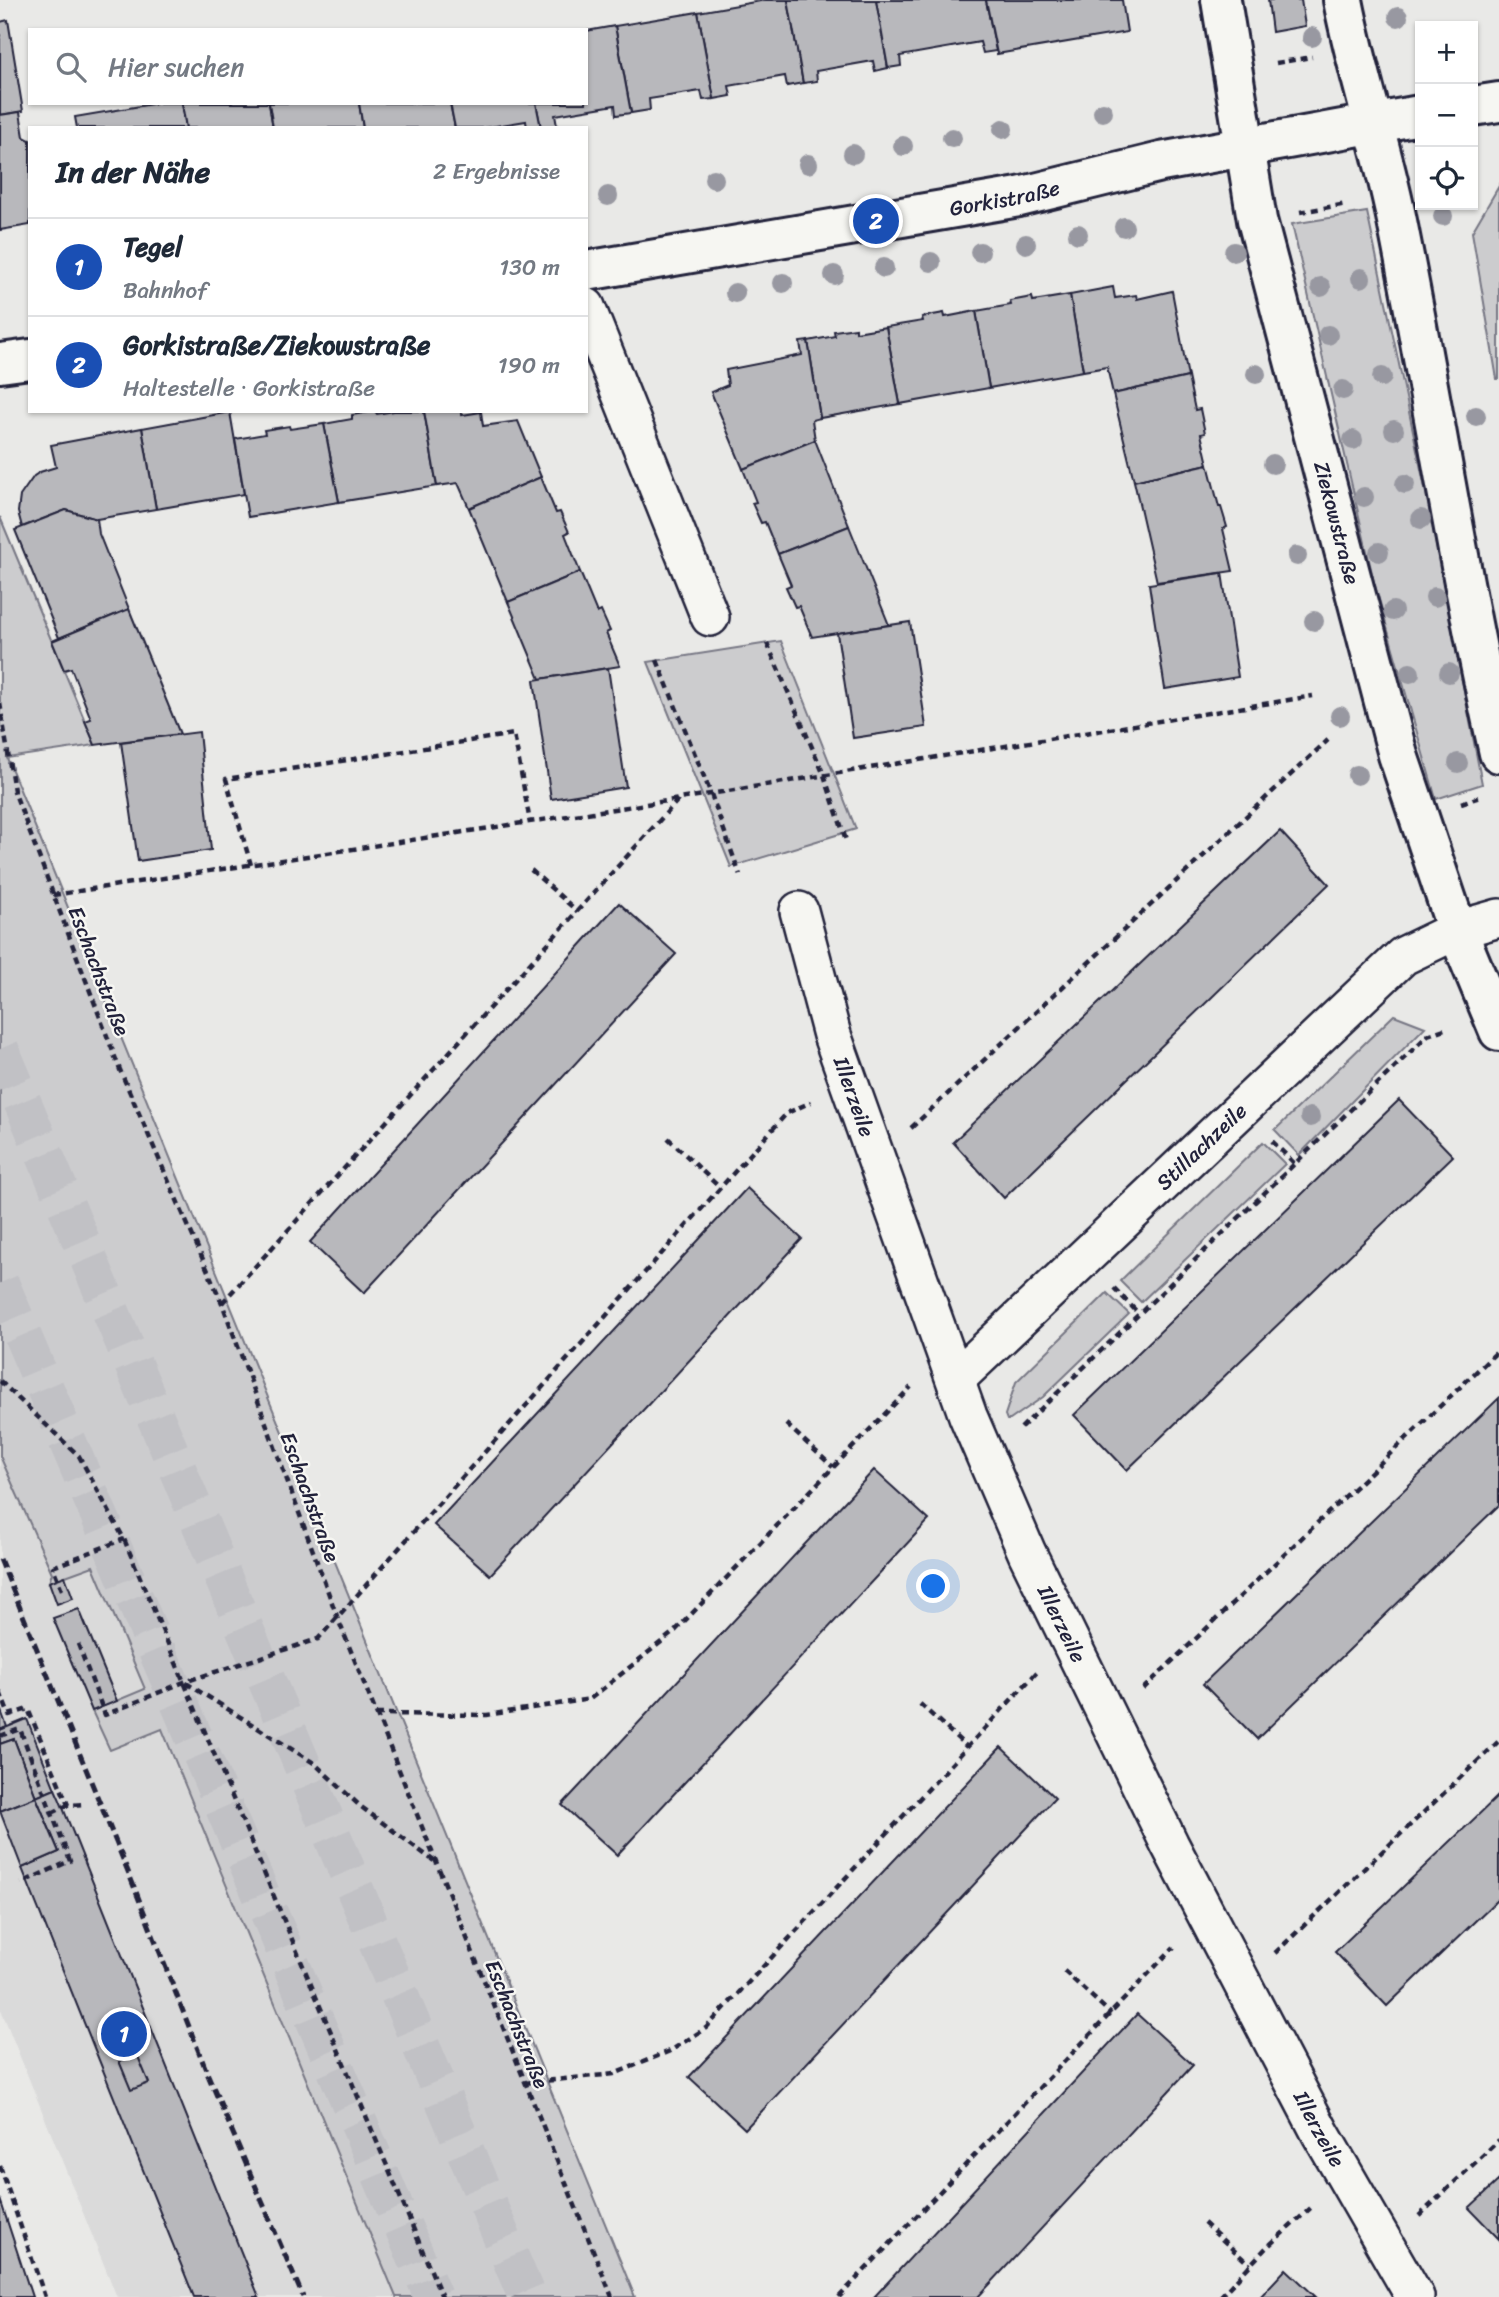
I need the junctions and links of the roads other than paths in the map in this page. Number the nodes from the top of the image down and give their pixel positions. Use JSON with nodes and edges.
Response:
{"nodes":[{"id":1,"x":1221,"y":0,"type":"edge"},
{"id":2,"x":1343,"y":0,"type":"edge"},
{"id":3,"x":1499,"y":102,"type":"edge"},
{"id":4,"x":1478,"y":105,"type":"edge"},
{"id":5,"x":1415,"y":116,"type":"edge"},
{"id":6,"x":1374,"y":122,"type":"junction"},
{"id":7,"x":1245,"y":146,"type":"junction"},
{"id":8,"x":588,"y":271,"type":"edge"},
{"id":9,"x":588,"y":312,"type":"edge"},
{"id":10,"x":28,"y":359,"type":"edge"},
{"id":11,"x":0,"y":363,"type":"edge"},
{"id":12,"x":710,"y":617,"type":"dead end"},
{"id":13,"x":1499,"y":753,"type":"edge"},
{"id":14,"x":799,"y":911,"type":"dead end"},
{"id":15,"x":1499,"y":918,"type":"edge"},
{"id":16,"x":1457,"y":930,"type":"junction"},
{"id":17,"x":1499,"y":1031,"type":"edge"},
{"id":18,"x":956,"y":1379,"type":"junction"},
{"id":19,"x":1415,"y":2297,"type":"edge"}],
"edges":[{"from":1,"to":7,"type":"street","name":"Ziekowstraße"},
{"from":2,"to":6,"type":"street"},
{"from":3,"to":4,"type":"street"},
{"from":5,"to":6,"type":"street","name":"Gorkistraße"},
{"from":6,"to":7,"type":"street","name":"Gorkistraße"},
{"from":6,"to":13,"type":"street"},
{"from":7,"to":8,"type":"street","name":"Gorkistraße"},
{"from":7,"to":16,"type":"street","name":"Ziekowstraße"},
{"from":9,"to":12,"type":"street"},
{"from":10,"to":11,"type":"street"},
{"from":14,"to":18,"type":"street","name":"Illerzeile"},
{"from":15,"to":16,"type":"street","name":"Stillachzeile"},
{"from":16,"to":17,"type":"street","name":"Ziekowstraße"},
{"from":16,"to":18,"type":"street","name":"Stillachzeile"},
{"from":18,"to":19,"type":"street","name":"Illerzeile"}]}
